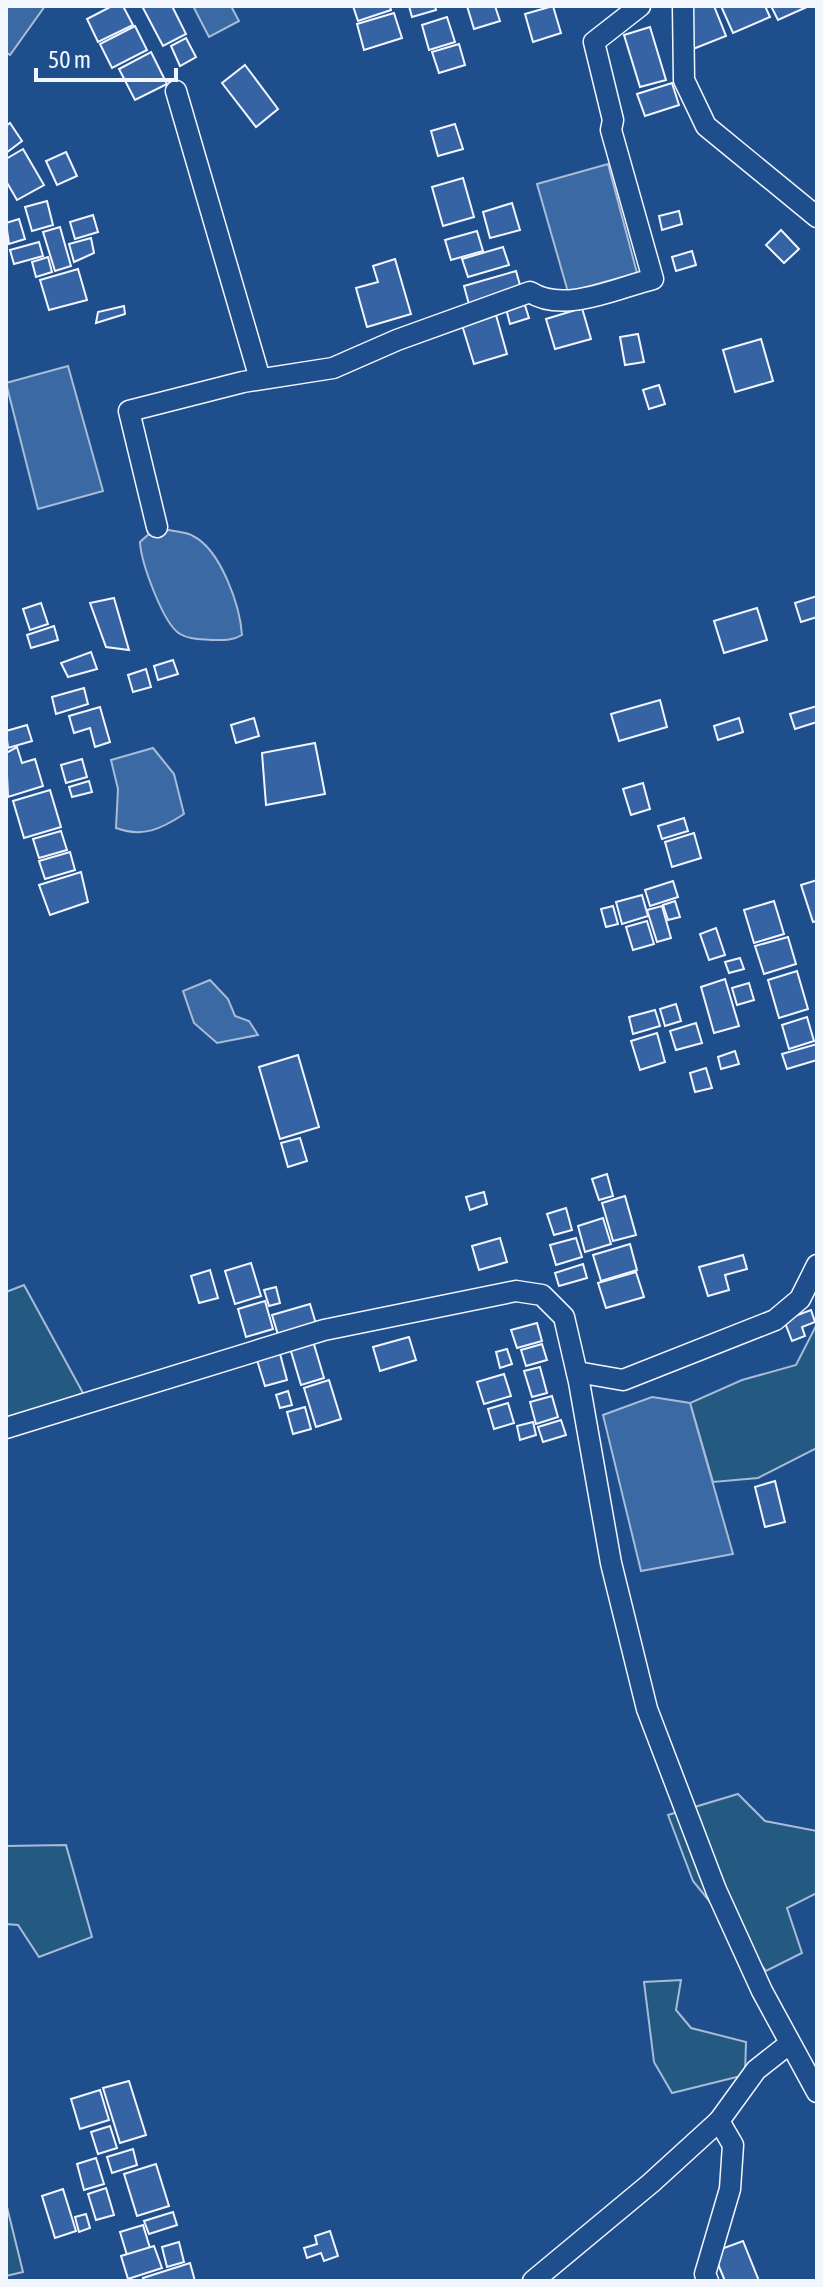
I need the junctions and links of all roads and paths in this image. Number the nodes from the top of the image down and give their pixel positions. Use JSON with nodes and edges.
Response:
{"nodes":[{"id":1,"x":640,"y":6,"type":"edge"},
{"id":2,"x":683,"y":6,"type":"edge"},
{"id":3,"x":176,"y":91,"type":"dead end"},
{"id":4,"x":817,"y":217,"type":"edge"},
{"id":5,"x":260,"y":379,"type":"junction"},
{"id":6,"x":157,"y":527,"type":"dead end"},
{"id":7,"x":817,"y":1265,"type":"edge"},
{"id":8,"x":577,"y":1372,"type":"junction"},
{"id":9,"x":6,"y":1428,"type":"edge"},
{"id":10,"x":789,"y":2044,"type":"junction"},
{"id":11,"x":817,"y":2092,"type":"edge"},
{"id":12,"x":719,"y":2121,"type":"junction"},
{"id":13,"x":533,"y":2281,"type":"edge"},
{"id":14,"x":708,"y":2281,"type":"edge"}],
"edges":[{"from":1,"to":5,"type":"street"},
{"from":2,"to":4,"type":"street"},
{"from":3,"to":5,"type":"street"},
{"from":5,"to":6,"type":"street"},
{"from":7,"to":8,"type":"street"},
{"from":8,"to":9,"type":"street"},
{"from":8,"to":10,"type":"street"},
{"from":10,"to":11,"type":"street"},
{"from":10,"to":12,"type":"street"},
{"from":12,"to":13,"type":"street"},
{"from":12,"to":14,"type":"street"}]}
